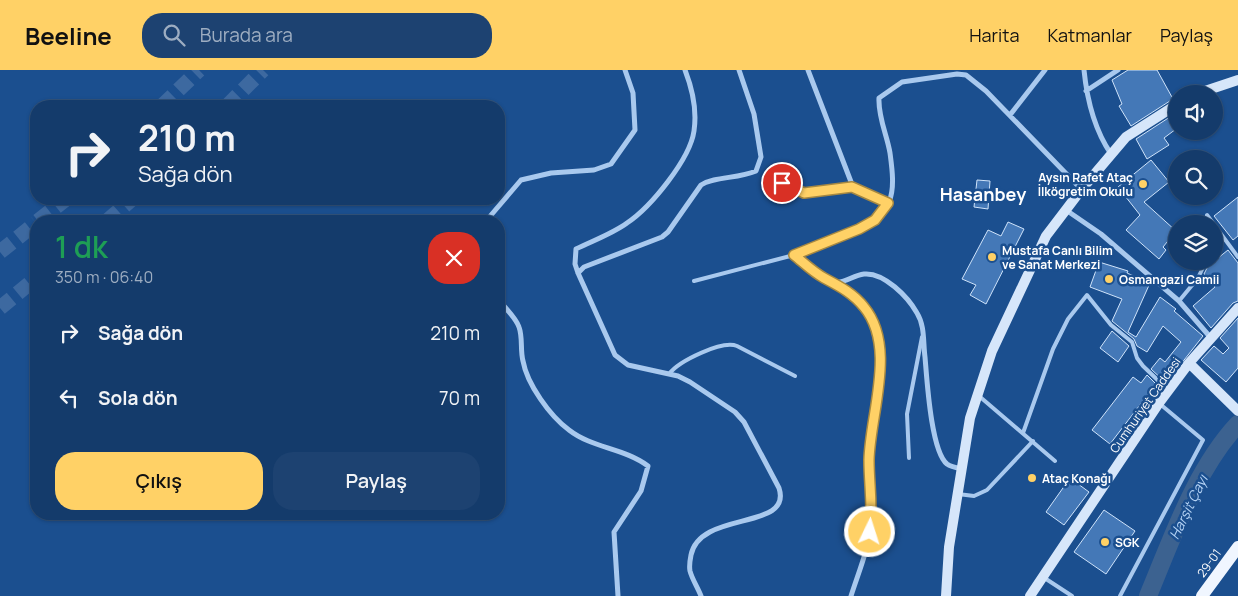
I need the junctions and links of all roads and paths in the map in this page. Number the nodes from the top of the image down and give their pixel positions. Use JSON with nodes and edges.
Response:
{"nodes":[{"id":1,"x":625,"y":70,"type":"edge"},
{"id":2,"x":685,"y":70,"type":"edge"},
{"id":3,"x":739,"y":70,"type":"edge"},
{"id":4,"x":808,"y":70,"type":"edge"},
{"id":5,"x":1045,"y":70,"type":"edge"},
{"id":6,"x":1084,"y":70,"type":"edge"},
{"id":7,"x":1118,"y":70,"type":"edge"},
{"id":8,"x":1238,"y":80,"type":"edge"},
{"id":9,"x":1223,"y":85,"type":"edge"},
{"id":10,"x":1086,"y":91,"type":"junction"},
{"id":11,"x":1168,"y":110,"type":"edge"},
{"id":12,"x":1010,"y":115,"type":"junction"},
{"id":13,"x":1111,"y":155,"type":"junction"},
{"id":14,"x":782,"y":183,"type":"dead end"},
{"id":15,"x":852,"y":187,"type":"junction"},
{"id":16,"x":1081,"y":190,"type":"junction"},
{"id":17,"x":505,"y":199,"type":"edge"},
{"id":18,"x":888,"y":203,"type":"junction"},
{"id":19,"x":500,"y":205,"type":"edge"},
{"id":20,"x":1066,"y":209,"type":"junction"},
{"id":21,"x":491,"y":215,"type":"edge"},
{"id":22,"x":1223,"y":237,"type":"edge"},
{"id":23,"x":794,"y":255,"type":"junction"},
{"id":24,"x":1238,"y":257,"type":"edge"},
{"id":25,"x":1202,"y":270,"type":"edge"},
{"id":26,"x":578,"y":273,"type":"junction"},
{"id":27,"x":694,"y":281,"type":"dead end"},
{"id":28,"x":833,"y":282,"type":"junction"},
{"id":29,"x":1179,"y":300,"type":"junction"},
{"id":30,"x":505,"y":308,"type":"edge"},
{"id":31,"x":1238,"y":308,"type":"edge"},
{"id":32,"x":924,"y":330,"type":"junction"},
{"id":33,"x":1211,"y":339,"type":"junction"},
{"id":34,"x":1189,"y":363,"type":"junction"},
{"id":35,"x":669,"y":374,"type":"junction"},
{"id":36,"x":795,"y":376,"type":"dead end"},
{"id":37,"x":1169,"y":390,"type":"junction"},
{"id":38,"x":978,"y":395,"type":"junction"},
{"id":39,"x":1159,"y":403,"type":"junction"},
{"id":40,"x":1238,"y":411,"type":"edge"},
{"id":41,"x":1023,"y":433,"type":"junction"},
{"id":42,"x":1033,"y":441,"type":"junction"},
{"id":43,"x":909,"y":458,"type":"dead end"},
{"id":44,"x":1056,"y":461,"type":"dead end"},
{"id":45,"x":962,"y":470,"type":"junction"},
{"id":46,"x":958,"y":494,"type":"junction"},
{"id":47,"x":1238,"y":547,"type":"edge"},
{"id":48,"x":1043,"y":577,"type":"junction"},
{"id":49,"x":618,"y":596,"type":"edge"},
{"id":50,"x":701,"y":596,"type":"edge"},
{"id":51,"x":851,"y":596,"type":"edge"},
{"id":52,"x":946,"y":596,"type":"edge"},
{"id":53,"x":1030,"y":596,"type":"edge"},
{"id":54,"x":1072,"y":596,"type":"edge"},
{"id":55,"x":1120,"y":596,"type":"edge"},
{"id":56,"x":1202,"y":596,"type":"edge"}],
"edges":[{"from":1,"to":17,"type":"street"},
{"from":2,"to":26,"type":"street"},
{"from":3,"to":26,"type":"street"},
{"from":4,"to":15,"type":"street"},
{"from":5,"to":12,"type":"street"},
{"from":6,"to":10,"type":"street"},
{"from":7,"to":10,"type":"street"},
{"from":8,"to":9,"type":"main road"},
{"from":10,"to":13,"type":"street"},
{"from":11,"to":13,"type":"main road"},
{"from":12,"to":16,"type":"street"},
{"from":12,"to":18,"type":"street"},
{"from":13,"to":16,"type":"main road"},
{"from":14,"to":15,"type":"lane"},
{"from":15,"to":18,"type":"street"},
{"from":16,"to":20,"type":"main road"},
{"from":18,"to":23,"type":"street"},
{"from":19,"to":21,"type":"street"},
{"from":20,"to":29,"type":"street"},
{"from":20,"to":38,"type":"main road"},
{"from":22,"to":24,"type":"lane"},
{"from":23,"to":27,"type":"lane"},
{"from":23,"to":28,"type":"street"},
{"from":25,"to":29,"type":"lane"},
{"from":26,"to":35,"type":"street"},
{"from":28,"to":32,"type":"street"},
{"from":28,"to":51,"type":"street"},
{"from":29,"to":33,"type":"street"},
{"from":30,"to":49,"type":"street"},
{"from":31,"to":33,"type":"main road","name":"Cumhuriyet Caddesi"},
{"from":32,"to":43,"type":"lane"},
{"from":32,"to":45,"type":"street"},
{"from":33,"to":34,"type":"main road","name":"Cumhuriyet Caddesi"},
{"from":34,"to":37,"type":"main road","name":"Cumhuriyet Caddesi"},
{"from":34,"to":40,"type":"main road"},
{"from":35,"to":36,"type":"lane"},
{"from":35,"to":50,"type":"street"},
{"from":37,"to":39,"type":"main road","name":"Cumhuriyet Caddesi"},
{"from":37,"to":41,"type":"lane"},
{"from":38,"to":41,"type":"lane"},
{"from":38,"to":45,"type":"main road"},
{"from":39,"to":48,"type":"main road","name":"Cumhuriyet Caddesi"},
{"from":39,"to":55,"type":"lane"},
{"from":41,"to":42,"type":"lane"},
{"from":42,"to":44,"type":"lane"},
{"from":42,"to":46,"type":"lane"},
{"from":45,"to":46,"type":"main road"},
{"from":46,"to":52,"type":"main road"},
{"from":47,"to":56,"type":"main road","name":"29-01","number":"29-01"},
{"from":48,"to":53,"type":"main road","name":"Cumhuriyet Caddesi"},
{"from":48,"to":54,"type":"lane"}]}
